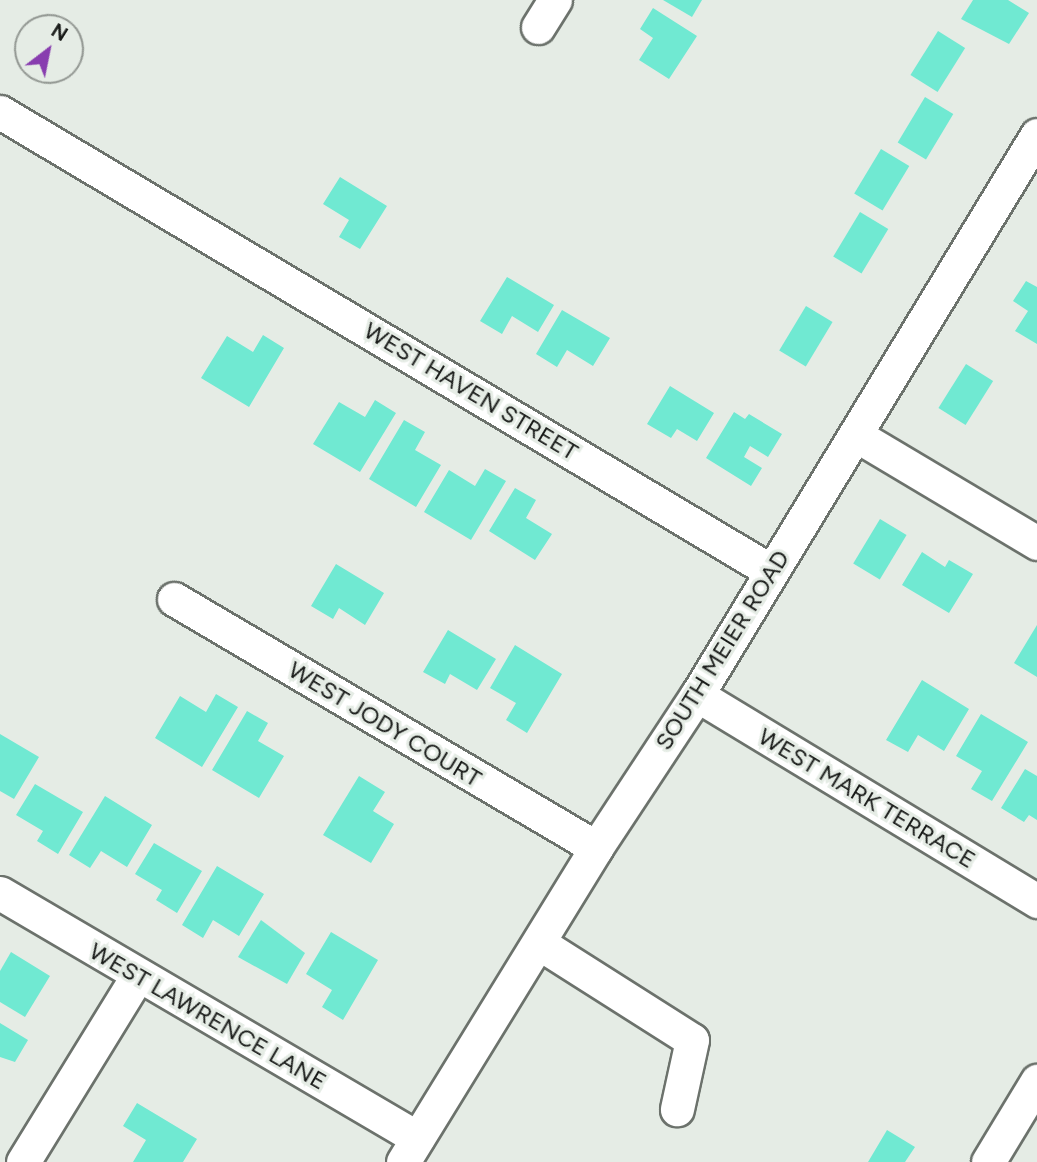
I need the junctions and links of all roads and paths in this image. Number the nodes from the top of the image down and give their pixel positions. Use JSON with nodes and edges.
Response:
{"nodes":[{"id":1,"x":0,"y":112,"type":"edge"},
{"id":2,"x":1037,"y":135,"type":"edge"},
{"id":3,"x":856,"y":435,"type":"junction"},
{"id":4,"x":1037,"y":543,"type":"edge"},
{"id":5,"x":771,"y":571,"type":"junction"},
{"id":6,"x":174,"y":599,"type":"dead end"},
{"id":7,"x":697,"y":695,"type":"junction"},
{"id":8,"x":596,"y":848,"type":"junction"},
{"id":9,"x":0,"y":892,"type":"edge"},
{"id":10,"x":1037,"y":901,"type":"edge"},
{"id":11,"x":539,"y":943,"type":"junction"},
{"id":12,"x":137,"y":977,"type":"junction"},
{"id":13,"x":1037,"y":1082,"type":"edge"},
{"id":14,"x":677,"y":1109,"type":"dead end"},
{"id":15,"x":410,"y":1150,"type":"edge"},
{"id":16,"x":23,"y":1162,"type":"edge"},
{"id":17,"x":988,"y":1162,"type":"edge"}],
"edges":[{"from":1,"to":5,"type":"street","name":"WEST HAVEN STREET"},
{"from":2,"to":3,"type":"street","name":"SOUTH MEIER ROAD"},
{"from":3,"to":4,"type":"street"},
{"from":3,"to":5,"type":"street","name":"SOUTH MEIER ROAD"},
{"from":5,"to":7,"type":"street","name":"SOUTH MEIER ROAD"},
{"from":6,"to":8,"type":"street","name":"WEST JODY COURT"},
{"from":7,"to":8,"type":"street","name":"SOUTH MEIER ROAD"},
{"from":7,"to":10,"type":"street","name":"WEST MARK TERRACE"},
{"from":8,"to":11,"type":"street","name":"SOUTH MEIER ROAD"},
{"from":9,"to":12,"type":"street","name":"WEST LAWRENCE LANE"},
{"from":11,"to":14,"type":"street"},
{"from":11,"to":15,"type":"street","name":"SOUTH MEIER ROAD"},
{"from":12,"to":15,"type":"street","name":"WEST LAWRENCE LANE"},
{"from":12,"to":16,"type":"street"},
{"from":13,"to":17,"type":"street"}]}
